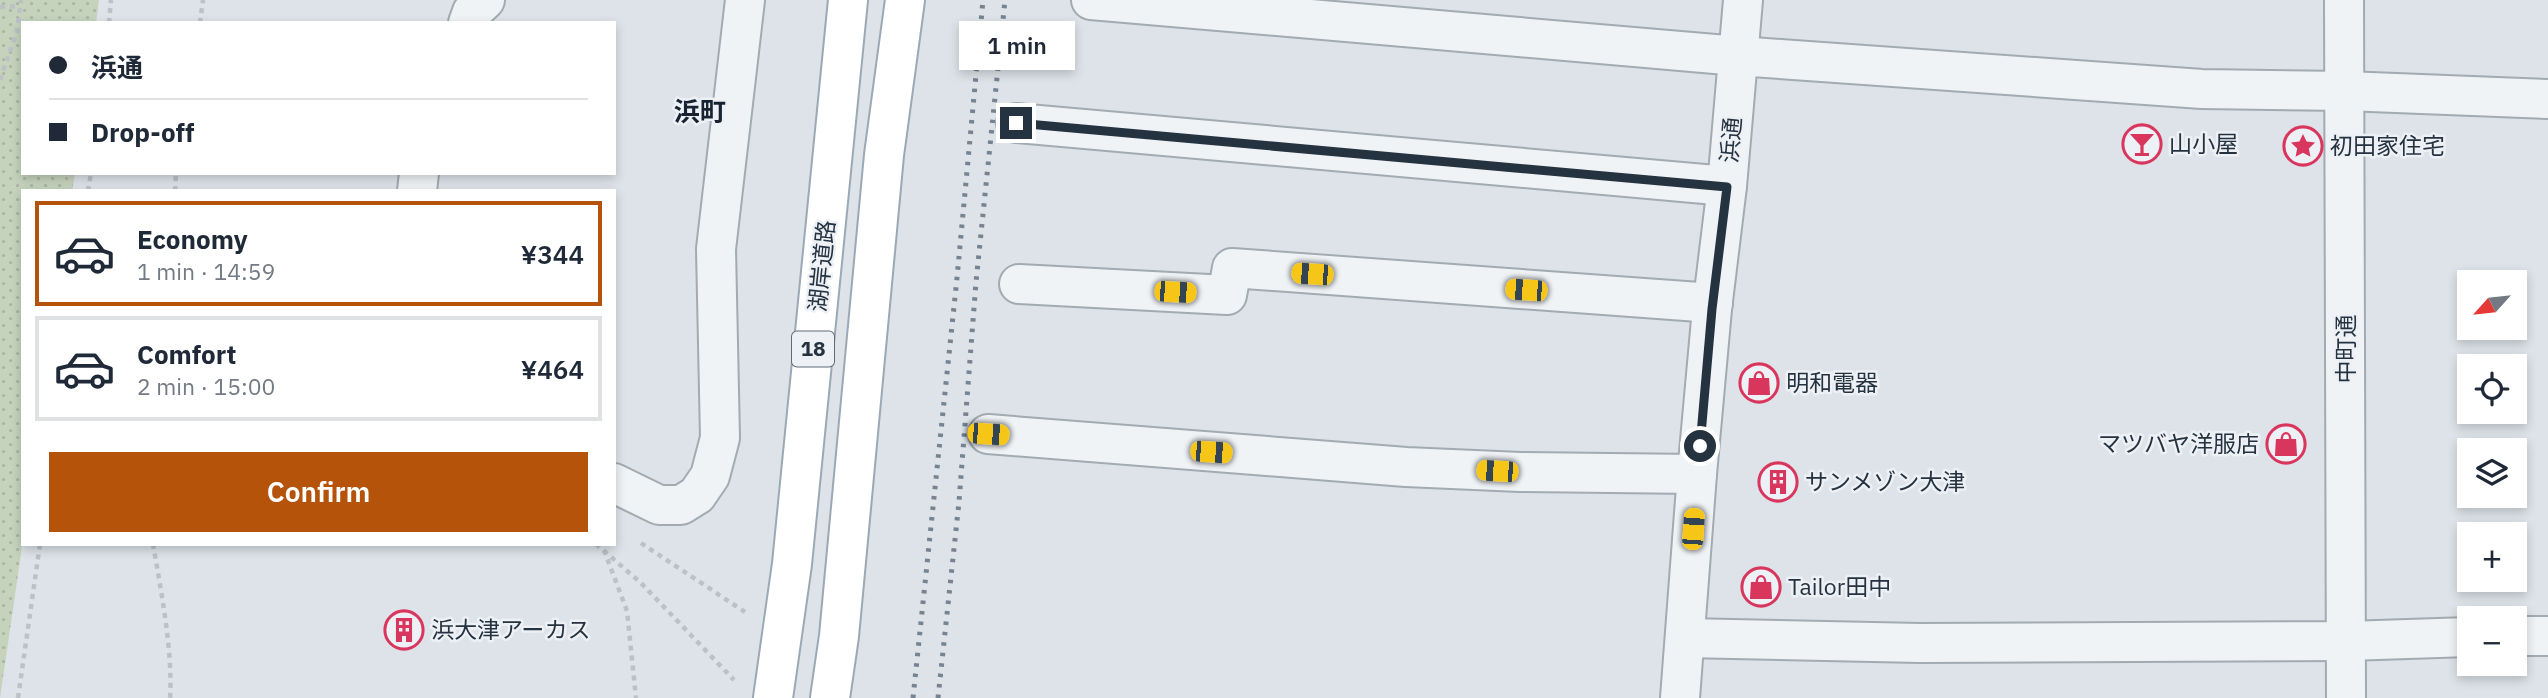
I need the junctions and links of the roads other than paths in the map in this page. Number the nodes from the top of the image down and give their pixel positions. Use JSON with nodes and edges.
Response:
{"nodes":[{"id":1,"x":485,"y":0,"type":"edge"},
{"id":2,"x":745,"y":0,"type":"edge"},
{"id":3,"x":848,"y":0,"type":"edge"},
{"id":4,"x":905,"y":0,"type":"edge"},
{"id":5,"x":1091,"y":0,"type":"edge"},
{"id":6,"x":1743,"y":0,"type":"edge"},
{"id":7,"x":2344,"y":0,"type":"edge"},
{"id":8,"x":469,"y":21,"type":"edge"},
{"id":9,"x":1738,"y":56,"type":"junction"},
{"id":10,"x":2344,"y":91,"type":"junction"},
{"id":11,"x":2548,"y":99,"type":"edge"},
{"id":12,"x":1016,"y":123,"type":"dead end"},
{"id":13,"x":1727,"y":187,"type":"junction"},
{"id":14,"x":1019,"y":284,"type":"dead end"},
{"id":15,"x":1713,"y":303,"type":"junction"},
{"id":16,"x":988,"y":434,"type":"dead end"},
{"id":17,"x":1697,"y":474,"type":"junction"},
{"id":18,"x":616,"y":484,"type":"edge"},
{"id":19,"x":2548,"y":635,"type":"edge"},
{"id":20,"x":2527,"y":636,"type":"edge"},
{"id":21,"x":2457,"y":637,"type":"edge"},
{"id":22,"x":1685,"y":638,"type":"junction"},
{"id":23,"x":2347,"y":641,"type":"junction"},
{"id":24,"x":773,"y":698,"type":"edge"},
{"id":25,"x":830,"y":698,"type":"edge"},
{"id":26,"x":1679,"y":698,"type":"edge"},
{"id":27,"x":2346,"y":698,"type":"edge"}],
"edges":[{"from":1,"to":8,"type":"street"},
{"from":2,"to":18,"type":"street"},
{"from":3,"to":24,"type":"main road","name":"湖岸道路","number":"18"},
{"from":4,"to":25,"type":"main road","number":"18"},
{"from":5,"to":9,"type":"street"},
{"from":6,"to":9,"type":"street","name":"浜通"},
{"from":7,"to":10,"type":"street","name":"中町通"},
{"from":9,"to":10,"type":"street"},
{"from":9,"to":13,"type":"street","name":"浜通"},
{"from":10,"to":11,"type":"street"},
{"from":10,"to":23,"type":"street","name":"中町通"},
{"from":12,"to":13,"type":"street"},
{"from":13,"to":15,"type":"street","name":"浜通"},
{"from":14,"to":15,"type":"street"},
{"from":15,"to":17,"type":"street","name":"浜通"},
{"from":16,"to":17,"type":"street"},
{"from":17,"to":22,"type":"street","name":"浜通"},
{"from":19,"to":20,"type":"street"},
{"from":21,"to":23,"type":"street"},
{"from":22,"to":23,"type":"street"},
{"from":22,"to":26,"type":"street","name":"浜通"},
{"from":23,"to":27,"type":"street","name":"中町通"}]}
